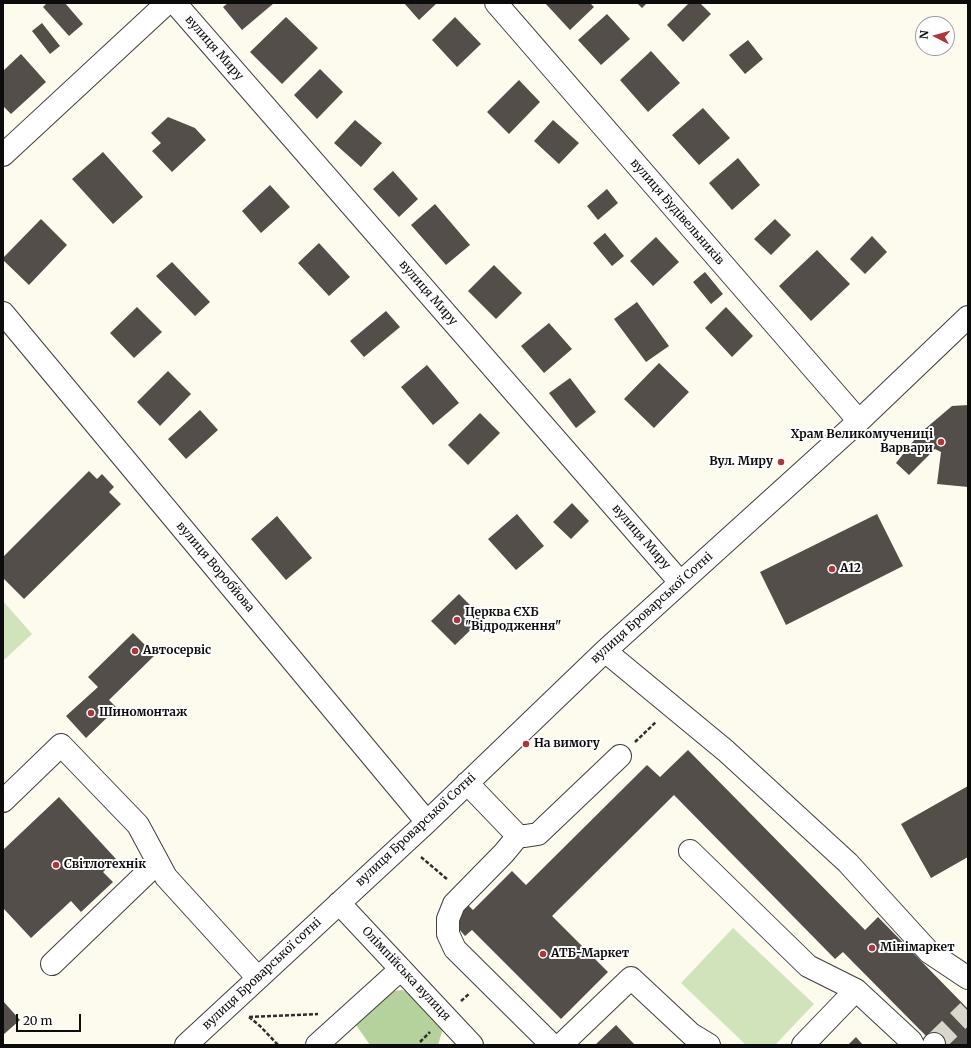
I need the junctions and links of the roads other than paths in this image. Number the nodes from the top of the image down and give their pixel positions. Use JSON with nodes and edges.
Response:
{"nodes":[{"id":1,"x":167,"y":3,"type":"edge"},
{"id":2,"x":175,"y":3,"type":"edge"},
{"id":3,"x":496,"y":3,"type":"edge"},
{"id":4,"x":5,"y":150,"type":"edge"},
{"id":5,"x":3,"y":313,"type":"edge"},
{"id":6,"x":968,"y":317,"type":"edge"},
{"id":7,"x":859,"y":421,"type":"junction"},
{"id":8,"x":680,"y":582,"type":"junction"},
{"id":9,"x":605,"y":651,"type":"junction"},
{"id":10,"x":620,"y":756,"type":"road end"},
{"id":11,"x":466,"y":783,"type":"junction"},
{"id":12,"x":3,"y":802,"type":"edge"},
{"id":13,"x":427,"y":822,"type":"junction"},
{"id":14,"x":518,"y":836,"type":"junction"},
{"id":15,"x":690,"y":852,"type":"dead end"},
{"id":16,"x":158,"y":862,"type":"junction"},
{"id":17,"x":339,"y":903,"type":"junction"},
{"id":18,"x":52,"y":964,"type":"dead end"},
{"id":19,"x":401,"y":969,"type":"junction"},
{"id":20,"x":258,"y":978,"type":"junction"},
{"id":21,"x":968,"y":978,"type":"edge"},
{"id":22,"x":856,"y":990,"type":"junction"},
{"id":23,"x":186,"y":1045,"type":"edge"},
{"id":24,"x":317,"y":1045,"type":"edge"},
{"id":25,"x":472,"y":1045,"type":"edge"},
{"id":26,"x":552,"y":1045,"type":"edge"},
{"id":27,"x":561,"y":1045,"type":"edge"},
{"id":28,"x":709,"y":1045,"type":"edge"},
{"id":29,"x":804,"y":1045,"type":"edge"},
{"id":30,"x":913,"y":1045,"type":"edge"}],
"edges":[{"from":1,"to":4,"type":"street"},
{"from":2,"to":8,"type":"street","name":"вулиця Миру"},
{"from":3,"to":7,"type":"street","name":"вулиця Будівельників"},
{"from":5,"to":13,"type":"street","name":"вулиця Воробйова"},
{"from":6,"to":7,"type":"street","name":"вулиця Броварської Сотні"},
{"from":7,"to":8,"type":"street","name":"вулиця Броварської Сотні"},
{"from":8,"to":9,"type":"street","name":"вулиця Броварської Сотні"},
{"from":9,"to":11,"type":"street","name":"вулиця Броварської Сотні"},
{"from":9,"to":21,"type":"street"},
{"from":10,"to":14,"type":"street"},
{"from":11,"to":13,"type":"street","name":"вулиця Броварської Сотні"},
{"from":11,"to":14,"type":"street"},
{"from":12,"to":16,"type":"street"},
{"from":13,"to":17,"type":"street","name":"вулиця Броварської Сотні"},
{"from":14,"to":26,"type":"street"},
{"from":15,"to":22,"type":"street"},
{"from":16,"to":18,"type":"street"},
{"from":16,"to":20,"type":"street"},
{"from":17,"to":19,"type":"street","name":"Олімпійська вулиця"},
{"from":17,"to":20,"type":"street","name":"вулиця Броварської сотні"},
{"from":19,"to":24,"type":"street"},
{"from":19,"to":25,"type":"street","name":"Олімпійська вулиця"},
{"from":20,"to":23,"type":"street","name":"вулиця Броварської сотні"},
{"from":22,"to":29,"type":"street"},
{"from":22,"to":30,"type":"street"},
{"from":27,"to":28,"type":"street"}]}
